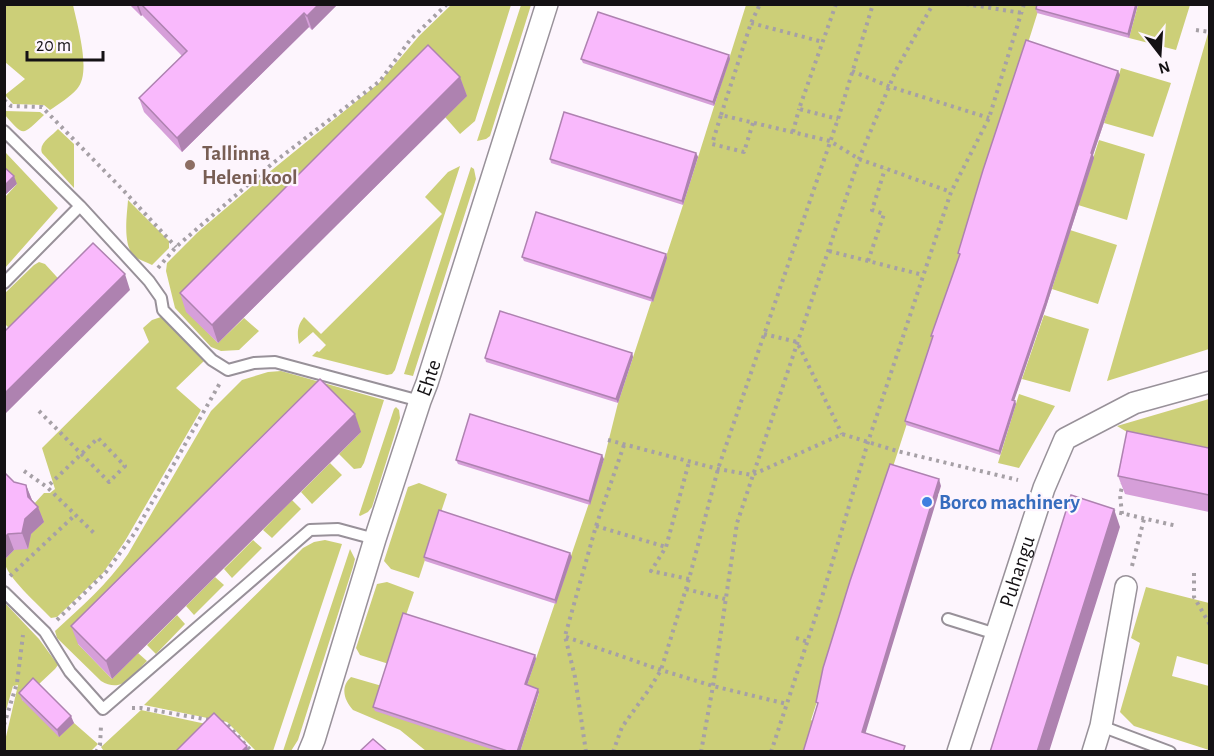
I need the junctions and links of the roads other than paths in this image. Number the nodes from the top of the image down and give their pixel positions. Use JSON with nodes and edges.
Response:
{"nodes":[{"id":1,"x":547,"y":4,"type":"edge"},
{"id":2,"x":4,"y":131,"type":"edge"},
{"id":3,"x":80,"y":206,"type":"junction"},
{"id":4,"x":4,"y":283,"type":"edge"},
{"id":5,"x":1209,"y":382,"type":"edge"},
{"id":6,"x":420,"y":401,"type":"junction"},
{"id":7,"x":375,"y":539,"type":"junction"},
{"id":8,"x":1126,"y":587,"type":"road end"},
{"id":9,"x":4,"y":592,"type":"edge"},
{"id":10,"x":948,"y":618,"type":"dead end"},
{"id":11,"x":996,"y":634,"type":"junction"},
{"id":12,"x":1101,"y":726,"type":"junction"},
{"id":13,"x":309,"y":752,"type":"edge"},
{"id":14,"x":958,"y":752,"type":"edge"},
{"id":15,"x":1093,"y":752,"type":"edge"},
{"id":16,"x":1170,"y":752,"type":"edge"}],
"edges":[{"from":1,"to":6,"type":"street","name":"Ehte"},
{"from":2,"to":3,"type":"lane"},
{"from":3,"to":4,"type":"lane"},
{"from":3,"to":6,"type":"lane"},
{"from":5,"to":11,"type":"street","name":"Puhangu"},
{"from":6,"to":7,"type":"street","name":"Ehte"},
{"from":7,"to":9,"type":"lane"},
{"from":7,"to":13,"type":"street","name":"Ehte"},
{"from":8,"to":12,"type":"street"},
{"from":10,"to":11,"type":"lane"},
{"from":11,"to":14,"type":"street","name":"Puhangu"},
{"from":12,"to":15,"type":"street"},
{"from":12,"to":16,"type":"lane"}]}
